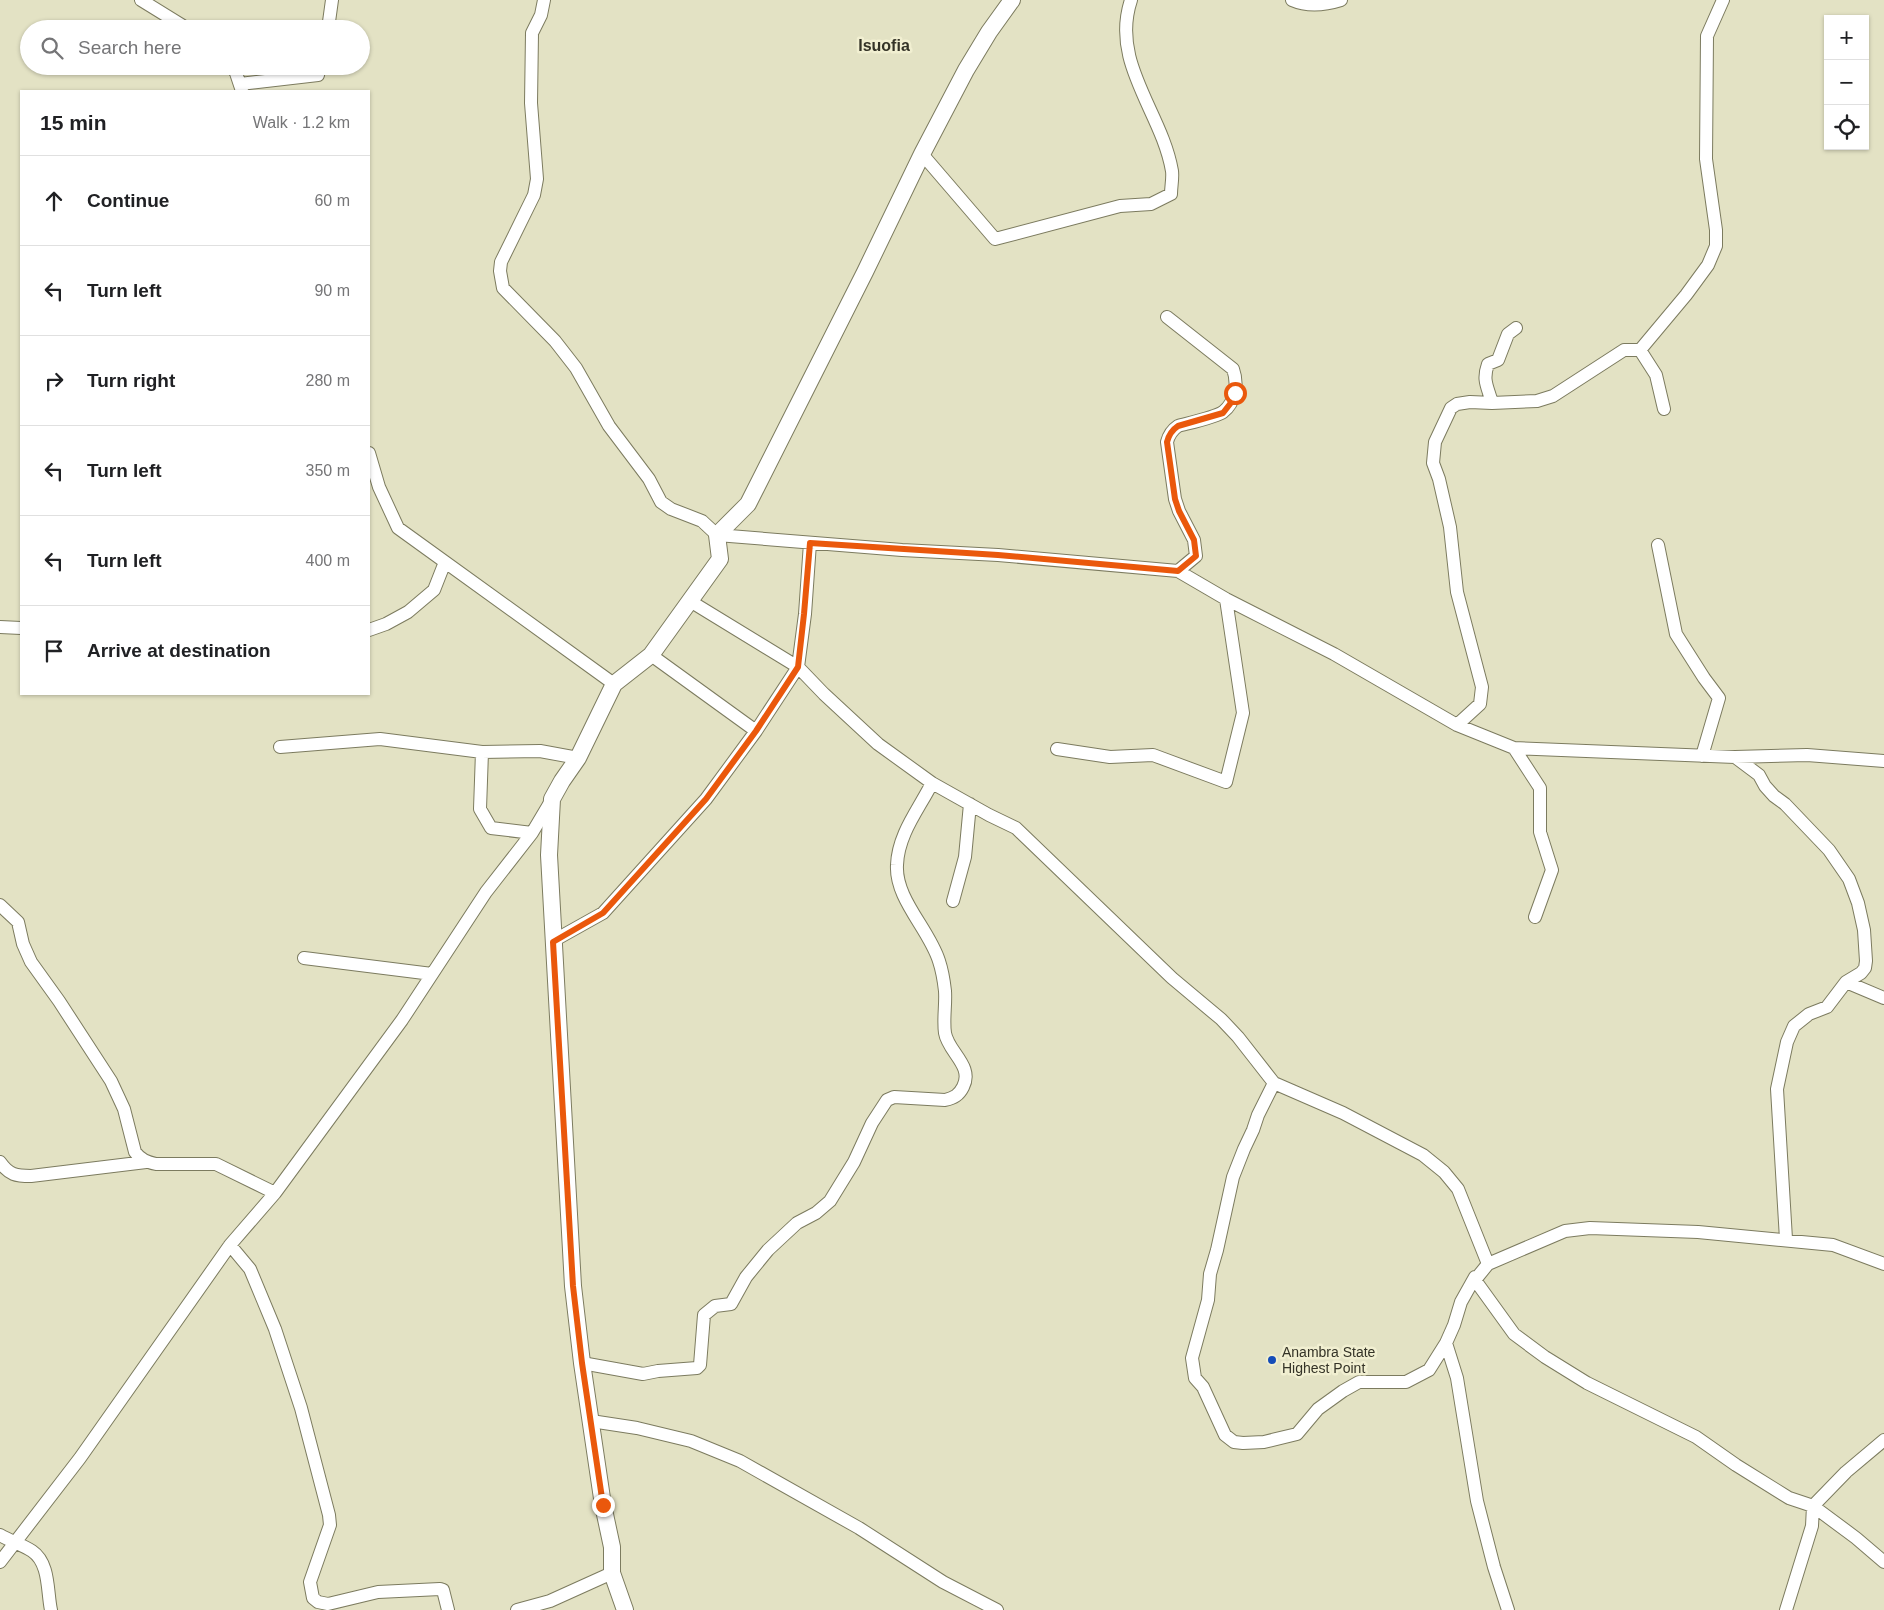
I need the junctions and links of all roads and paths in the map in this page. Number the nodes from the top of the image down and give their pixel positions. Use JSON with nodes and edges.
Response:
{"nodes":[{"id":1,"x":141,"y":0,"type":"edge"},
{"id":2,"x":332,"y":0,"type":"edge"},
{"id":3,"x":544,"y":0,"type":"edge"},
{"id":4,"x":1012,"y":0,"type":"edge"},
{"id":5,"x":1131,"y":0,"type":"edge"},
{"id":6,"x":1292,"y":0,"type":"edge"},
{"id":7,"x":1341,"y":0,"type":"edge"},
{"id":8,"x":1723,"y":0,"type":"edge"},
{"id":9,"x":173,"y":20,"type":"edge"},
{"id":10,"x":329,"y":20,"type":"edge"},
{"id":11,"x":235,"y":75,"type":"edge"},
{"id":12,"x":318,"y":75,"type":"edge"},
{"id":13,"x":241,"y":88,"type":"edge"},
{"id":14,"x":922,"y":154,"type":"junction"},
{"id":15,"x":1167,"y":317,"type":"dead end"},
{"id":16,"x":1516,"y":328,"type":"dead end"},
{"id":17,"x":1640,"y":350,"type":"junction"},
{"id":18,"x":1492,"y":403,"type":"junction"},
{"id":19,"x":1664,"y":409,"type":"dead end"},
{"id":20,"x":370,"y":456,"type":"edge"},
{"id":21,"x":717,"y":535,"type":"junction"},
{"id":22,"x":810,"y":543,"type":"junction"},
{"id":23,"x":1658,"y":545,"type":"dead end"},
{"id":24,"x":445,"y":562,"type":"junction"},
{"id":25,"x":1178,"y":571,"type":"junction"},
{"id":26,"x":1226,"y":599,"type":"junction"},
{"id":27,"x":690,"y":602,"type":"junction"},
{"id":28,"x":0,"y":627,"type":"edge"},
{"id":29,"x":20,"y":628,"type":"edge"},
{"id":30,"x":370,"y":630,"type":"edge"},
{"id":31,"x":651,"y":655,"type":"junction"},
{"id":32,"x":798,"y":667,"type":"junction"},
{"id":33,"x":614,"y":684,"type":"junction"},
{"id":34,"x":1457,"y":725,"type":"junction"},
{"id":35,"x":756,"y":731,"type":"junction"},
{"id":36,"x":280,"y":747,"type":"dead end"},
{"id":37,"x":1057,"y":748,"type":"dead end"},
{"id":38,"x":1514,"y":748,"type":"junction"},
{"id":39,"x":482,"y":752,"type":"junction"},
{"id":40,"x":1702,"y":756,"type":"junction"},
{"id":41,"x":1735,"y":757,"type":"junction"},
{"id":42,"x":578,"y":758,"type":"junction"},
{"id":43,"x":1884,"y":761,"type":"edge"},
{"id":44,"x":932,"y":782,"type":"junction"},
{"id":45,"x":552,"y":799,"type":"junction"},
{"id":46,"x":970,"y":804,"type":"junction"},
{"id":47,"x":532,"y":833,"type":"junction"},
{"id":48,"x":953,"y":901,"type":"dead end"},
{"id":49,"x":0,"y":905,"type":"edge"},
{"id":50,"x":1535,"y":917,"type":"dead end"},
{"id":51,"x":553,"y":942,"type":"junction"},
{"id":52,"x":304,"y":958,"type":"dead end"},
{"id":53,"x":432,"y":974,"type":"junction"},
{"id":54,"x":1846,"y":982,"type":"junction"},
{"id":55,"x":1884,"y":998,"type":"edge"},
{"id":56,"x":1274,"y":1084,"type":"junction"},
{"id":57,"x":0,"y":1162,"type":"edge"},
{"id":58,"x":146,"y":1162,"type":"junction"},
{"id":59,"x":275,"y":1193,"type":"junction"},
{"id":60,"x":1786,"y":1239,"type":"junction"},
{"id":61,"x":230,"y":1245,"type":"junction"},
{"id":62,"x":1488,"y":1264,"type":"junction"},
{"id":63,"x":1884,"y":1264,"type":"edge"},
{"id":64,"x":1475,"y":1280,"type":"junction"},
{"id":65,"x":1446,"y":1343,"type":"junction"},
{"id":66,"x":582,"y":1363,"type":"junction"},
{"id":67,"x":591,"y":1421,"type":"junction"},
{"id":68,"x":1884,"y":1440,"type":"edge"},
{"id":69,"x":1813,"y":1506,"type":"junction"},
{"id":70,"x":0,"y":1535,"type":"edge"},
{"id":71,"x":14,"y":1543,"type":"junction"},
{"id":72,"x":0,"y":1562,"type":"edge"},
{"id":73,"x":1884,"y":1562,"type":"edge"},
{"id":74,"x":612,"y":1574,"type":"junction"},
{"id":75,"x":312,"y":1604,"type":"edge"},
{"id":76,"x":51,"y":1610,"type":"edge"},
{"id":77,"x":448,"y":1610,"type":"edge"},
{"id":78,"x":517,"y":1610,"type":"edge"},
{"id":79,"x":625,"y":1610,"type":"edge"},
{"id":80,"x":997,"y":1610,"type":"edge"},
{"id":81,"x":1508,"y":1610,"type":"edge"},
{"id":82,"x":1786,"y":1610,"type":"edge"}],
"edges":[{"from":1,"to":9,"type":"street"},
{"from":2,"to":10,"type":"street"},
{"from":3,"to":21,"type":"street"},
{"from":4,"to":14,"type":"main road"},
{"from":5,"to":14,"type":"street"},
{"from":6,"to":7,"type":"street"},
{"from":8,"to":17,"type":"street"},
{"from":11,"to":13,"type":"street"},
{"from":12,"to":13,"type":"street"},
{"from":14,"to":21,"type":"main road"},
{"from":15,"to":25,"type":"street"},
{"from":16,"to":18,"type":"street"},
{"from":17,"to":18,"type":"street"},
{"from":17,"to":19,"type":"street"},
{"from":18,"to":34,"type":"street"},
{"from":20,"to":24,"type":"street"},
{"from":21,"to":22,"type":"street"},
{"from":21,"to":27,"type":"main road"},
{"from":22,"to":25,"type":"street"},
{"from":22,"to":32,"type":"street"},
{"from":23,"to":40,"type":"street"},
{"from":24,"to":30,"type":"street"},
{"from":24,"to":33,"type":"street"},
{"from":25,"to":26,"type":"street"},
{"from":26,"to":34,"type":"street"},
{"from":26,"to":37,"type":"street"},
{"from":27,"to":31,"type":"main road"},
{"from":27,"to":32,"type":"street"},
{"from":28,"to":29,"type":"street"},
{"from":31,"to":33,"type":"main road"},
{"from":31,"to":35,"type":"street"},
{"from":32,"to":35,"type":"street"},
{"from":32,"to":44,"type":"street"},
{"from":33,"to":42,"type":"main road"},
{"from":34,"to":38,"type":"street"},
{"from":35,"to":51,"type":"street"},
{"from":36,"to":39,"type":"street"},
{"from":38,"to":40,"type":"street"},
{"from":38,"to":50,"type":"street"},
{"from":39,"to":42,"type":"street"},
{"from":39,"to":47,"type":"street"},
{"from":40,"to":41,"type":"street"},
{"from":41,"to":43,"type":"street"},
{"from":41,"to":54,"type":"street"},
{"from":42,"to":45,"type":"main road"},
{"from":44,"to":46,"type":"street"},
{"from":44,"to":66,"type":"street"},
{"from":45,"to":47,"type":"street"},
{"from":45,"to":51,"type":"main road"},
{"from":46,"to":48,"type":"street"},
{"from":46,"to":56,"type":"street"},
{"from":47,"to":53,"type":"street"},
{"from":49,"to":58,"type":"street"},
{"from":51,"to":66,"type":"main road"},
{"from":52,"to":53,"type":"street"},
{"from":53,"to":59,"type":"street"},
{"from":54,"to":55,"type":"street"},
{"from":54,"to":60,"type":"street"},
{"from":56,"to":62,"type":"street"},
{"from":56,"to":65,"type":"street"},
{"from":57,"to":58,"type":"street"},
{"from":58,"to":59,"type":"street"},
{"from":59,"to":61,"type":"street"},
{"from":60,"to":62,"type":"street"},
{"from":60,"to":63,"type":"street"},
{"from":61,"to":71,"type":"street"},
{"from":61,"to":75,"type":"street"},
{"from":62,"to":64,"type":"street"},
{"from":64,"to":65,"type":"street"},
{"from":64,"to":69,"type":"street"},
{"from":65,"to":81,"type":"street"},
{"from":66,"to":67,"type":"main road"},
{"from":67,"to":74,"type":"main road"},
{"from":67,"to":80,"type":"street"},
{"from":68,"to":69,"type":"street"},
{"from":69,"to":73,"type":"street"},
{"from":69,"to":82,"type":"street"},
{"from":70,"to":71,"type":"street"},
{"from":71,"to":72,"type":"street"},
{"from":71,"to":76,"type":"street"},
{"from":74,"to":78,"type":"street"},
{"from":74,"to":79,"type":"main road"},
{"from":75,"to":77,"type":"street"}]}
